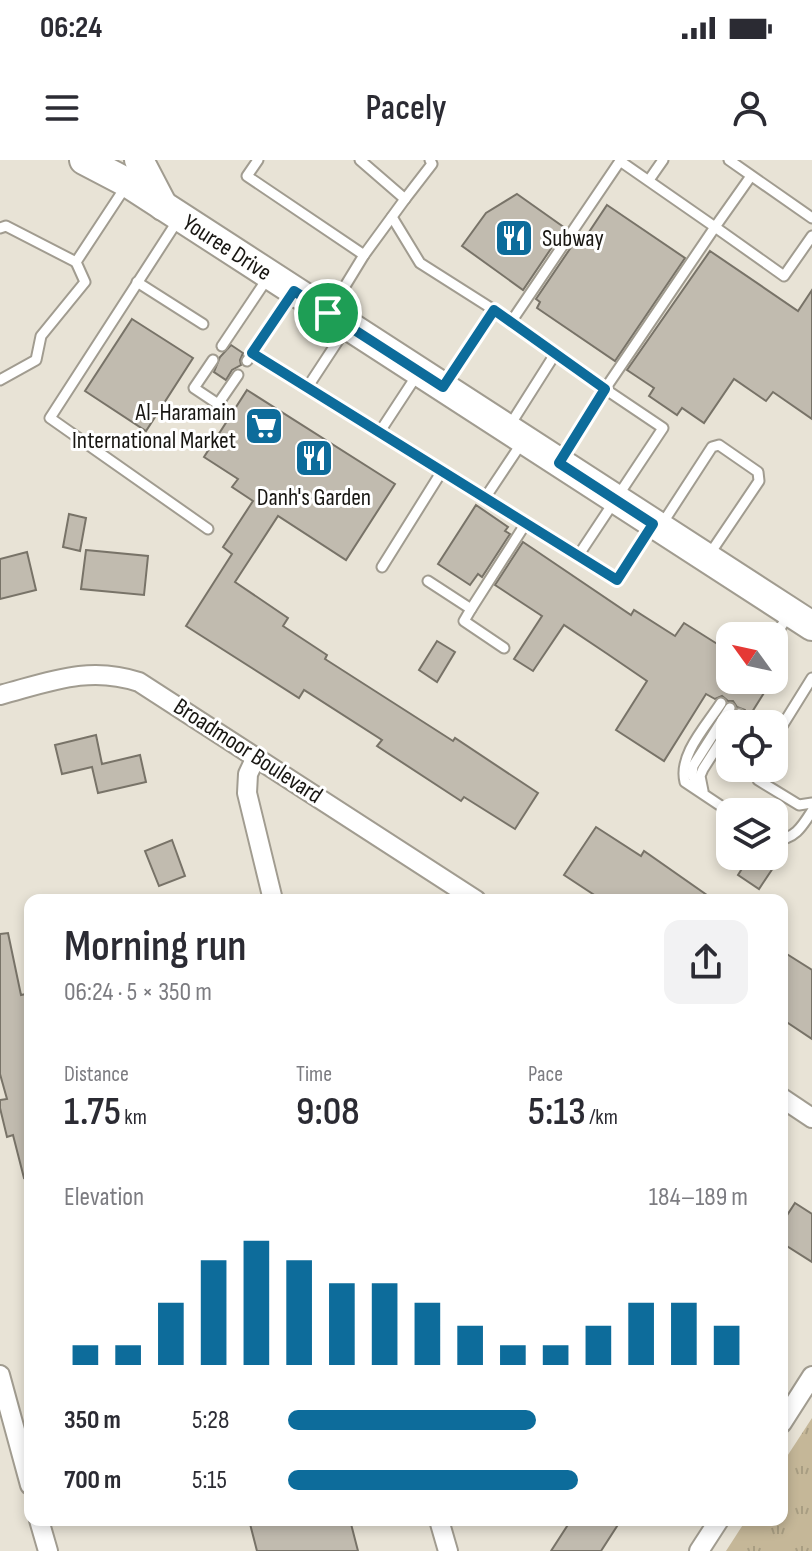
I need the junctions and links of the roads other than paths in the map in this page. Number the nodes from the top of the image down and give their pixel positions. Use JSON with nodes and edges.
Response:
{"nodes":[{"id":1,"x":84,"y":160,"type":"edge"},
{"id":2,"x":258,"y":160,"type":"edge"},
{"id":3,"x":360,"y":160,"type":"edge"},
{"id":4,"x":430,"y":160,"type":"edge"},
{"id":5,"x":663,"y":160,"type":"edge"},
{"id":6,"x":729,"y":160,"type":"edge"},
{"id":7,"x":133,"y":172,"type":"edge"},
{"id":8,"x":751,"y":176,"type":"junction"},
{"id":9,"x":649,"y":180,"type":"junction"},
{"id":10,"x":405,"y":199,"type":"junction"},
{"id":11,"x":172,"y":212,"type":"junction"},
{"id":12,"x":392,"y":217,"type":"junction"},
{"id":13,"x":812,"y":218,"type":"edge"},
{"id":14,"x":715,"y":227,"type":"junction"},
{"id":15,"x":0,"y":228,"type":"edge"},
{"id":16,"x":812,"y":236,"type":"edge"},
{"id":17,"x":364,"y":255,"type":"junction"},
{"id":18,"x":76,"y":262,"type":"junction"},
{"id":19,"x":269,"y":276,"type":"junction"},
{"id":20,"x":137,"y":282,"type":"junction"},
{"id":21,"x":294,"y":291,"type":"junction"},
{"id":22,"x":494,"y":310,"type":"junction"},
{"id":23,"x":338,"y":319,"type":"junction"},
{"id":24,"x":511,"y":322,"type":"junction"},
{"id":25,"x":203,"y":324,"type":"dead end"},
{"id":26,"x":222,"y":346,"type":"dead end"},
{"id":27,"x":555,"y":354,"type":"junction"},
{"id":28,"x":213,"y":360,"type":"dead end"},
{"id":29,"x":419,"y":372,"type":"junction"},
{"id":30,"x":238,"y":375,"type":"dead end"},
{"id":31,"x":0,"y":380,"type":"edge"},
{"id":32,"x":443,"y":387,"type":"junction"},
{"id":33,"x":307,"y":388,"type":"junction"},
{"id":34,"x":605,"y":389,"type":"junction"},
{"id":35,"x":379,"y":433,"type":"junction"},
{"id":36,"x":515,"y":434,"type":"junction"},
{"id":37,"x":559,"y":463,"type":"junction"},
{"id":38,"x":442,"y":471,"type":"junction"},
{"id":39,"x":485,"y":498,"type":"junction"},
{"id":40,"x":615,"y":499,"type":"junction"},
{"id":41,"x":526,"y":523,"type":"junction"},
{"id":42,"x":657,"y":526,"type":"junction"},
{"id":43,"x":208,"y":529,"type":"dead end"},
{"id":44,"x":578,"y":556,"type":"junction"},
{"id":45,"x":707,"y":558,"type":"junction"},
{"id":46,"x":382,"y":567,"type":"dead end"},
{"id":47,"x":428,"y":581,"type":"dead end"},
{"id":48,"x":471,"y":609,"type":"junction"},
{"id":49,"x":801,"y":619,"type":"edge"},
{"id":50,"x":504,"y":648,"type":"dead end"},
{"id":51,"x":812,"y":678,"type":"edge"},
{"id":52,"x":0,"y":695,"type":"edge"},
{"id":53,"x":788,"y":717,"type":"edge"},
{"id":54,"x":716,"y":724,"type":"edge"},
{"id":55,"x":716,"y":749,"type":"edge"},
{"id":56,"x":256,"y":757,"type":"junction"},
{"id":57,"x":761,"y":782,"type":"edge"},
{"id":58,"x":703,"y":794,"type":"junction"},
{"id":59,"x":716,"y":803,"type":"edge"},
{"id":60,"x":812,"y":803,"type":"edge"},
{"id":61,"x":812,"y":811,"type":"edge"},
{"id":62,"x":788,"y":837,"type":"edge"},
{"id":63,"x":272,"y":894,"type":"edge"},
{"id":64,"x":467,"y":894,"type":"edge"},
{"id":65,"x":788,"y":1102,"type":"edge"},
{"id":66,"x":812,"y":1118,"type":"edge"},
{"id":67,"x":0,"y":1375,"type":"edge"},
{"id":68,"x":812,"y":1376,"type":"edge"},
{"id":69,"x":788,"y":1414,"type":"edge"},
{"id":70,"x":24,"y":1463,"type":"edge"},
{"id":71,"x":41,"y":1526,"type":"edge"},
{"id":72,"x":441,"y":1526,"type":"edge"},
{"id":73,"x":715,"y":1526,"type":"edge"},
{"id":74,"x":48,"y":1551,"type":"edge"},
{"id":75,"x":448,"y":1551,"type":"edge"},
{"id":76,"x":699,"y":1551,"type":"edge"}],
"edges":[{"from":1,"to":7,"type":"main road","name":"Youree Drive"},
{"from":2,"to":17,"type":"lane"},
{"from":3,"to":10,"type":"lane"},
{"from":4,"to":10,"type":"lane"},
{"from":5,"to":9,"type":"lane"},
{"from":6,"to":8,"type":"lane"},
{"from":7,"to":11,"type":"main road","name":"Youree Drive"},
{"from":7,"to":18,"type":"lane"},
{"from":8,"to":13,"type":"lane"},
{"from":8,"to":14,"type":"lane"},
{"from":9,"to":14,"type":"lane"},
{"from":9,"to":24,"type":"lane"},
{"from":10,"to":12,"type":"lane"},
{"from":11,"to":19,"type":"main road","name":"Youree Drive"},
{"from":11,"to":20,"type":"lane"},
{"from":12,"to":17,"type":"lane"},
{"from":12,"to":22,"type":"lane"},
{"from":14,"to":16,"type":"lane"},
{"from":14,"to":34,"type":"lane"},
{"from":15,"to":18,"type":"lane"},
{"from":17,"to":23,"type":"lane"},
{"from":18,"to":31,"type":"lane"},
{"from":19,"to":21,"type":"main road","name":"Youree Drive"},
{"from":19,"to":26,"type":"lane"},
{"from":20,"to":25,"type":"lane"},
{"from":20,"to":43,"type":"lane"},
{"from":21,"to":23,"type":"main road","name":"Youree Drive"},
{"from":21,"to":33,"type":"lane"},
{"from":22,"to":24,"type":"lane"},
{"from":22,"to":32,"type":"lane"},
{"from":23,"to":29,"type":"main road","name":"Youree Drive"},
{"from":23,"to":33,"type":"lane"},
{"from":24,"to":27,"type":"lane"},
{"from":27,"to":34,"type":"lane"},
{"from":27,"to":36,"type":"lane"},
{"from":28,"to":30,"type":"lane"},
{"from":29,"to":32,"type":"main road","name":"Youree Drive"},
{"from":29,"to":35,"type":"lane"},
{"from":32,"to":36,"type":"main road","name":"Youree Drive"},
{"from":33,"to":35,"type":"lane"},
{"from":34,"to":37,"type":"lane"},
{"from":34,"to":40,"type":"lane"},
{"from":35,"to":38,"type":"lane"},
{"from":36,"to":37,"type":"main road","name":"Youree Drive"},
{"from":36,"to":39,"type":"lane"},
{"from":37,"to":40,"type":"main road","name":"Youree Drive"},
{"from":38,"to":39,"type":"lane"},
{"from":38,"to":46,"type":"lane"},
{"from":39,"to":41,"type":"lane"},
{"from":40,"to":42,"type":"main road","name":"Youree Drive"},
{"from":40,"to":44,"type":"lane"},
{"from":41,"to":44,"type":"lane"},
{"from":41,"to":48,"type":"lane"},
{"from":42,"to":44,"type":"lane"},
{"from":42,"to":45,"type":"main road","name":"Youree Drive"},
{"from":42,"to":45,"type":"lane"},
{"from":45,"to":49,"type":"main road","name":"Youree Drive"},
{"from":47,"to":48,"type":"lane"},
{"from":48,"to":50,"type":"lane"},
{"from":51,"to":53,"type":"lane"},
{"from":52,"to":56,"type":"street","name":"Broadmoor Boulevard"},
{"from":54,"to":58,"type":"lane"},
{"from":55,"to":58,"type":"lane"},
{"from":56,"to":63,"type":"street"},
{"from":56,"to":64,"type":"street","name":"Broadmoor Boulevard"},
{"from":57,"to":60,"type":"lane"},
{"from":58,"to":59,"type":"lane"},
{"from":61,"to":62,"type":"lane"},
{"from":65,"to":66,"type":"street"},
{"from":67,"to":70,"type":"street"},
{"from":68,"to":69,"type":"street"},
{"from":71,"to":74,"type":"street"},
{"from":72,"to":75,"type":"street"},
{"from":73,"to":76,"type":"street"}]}
